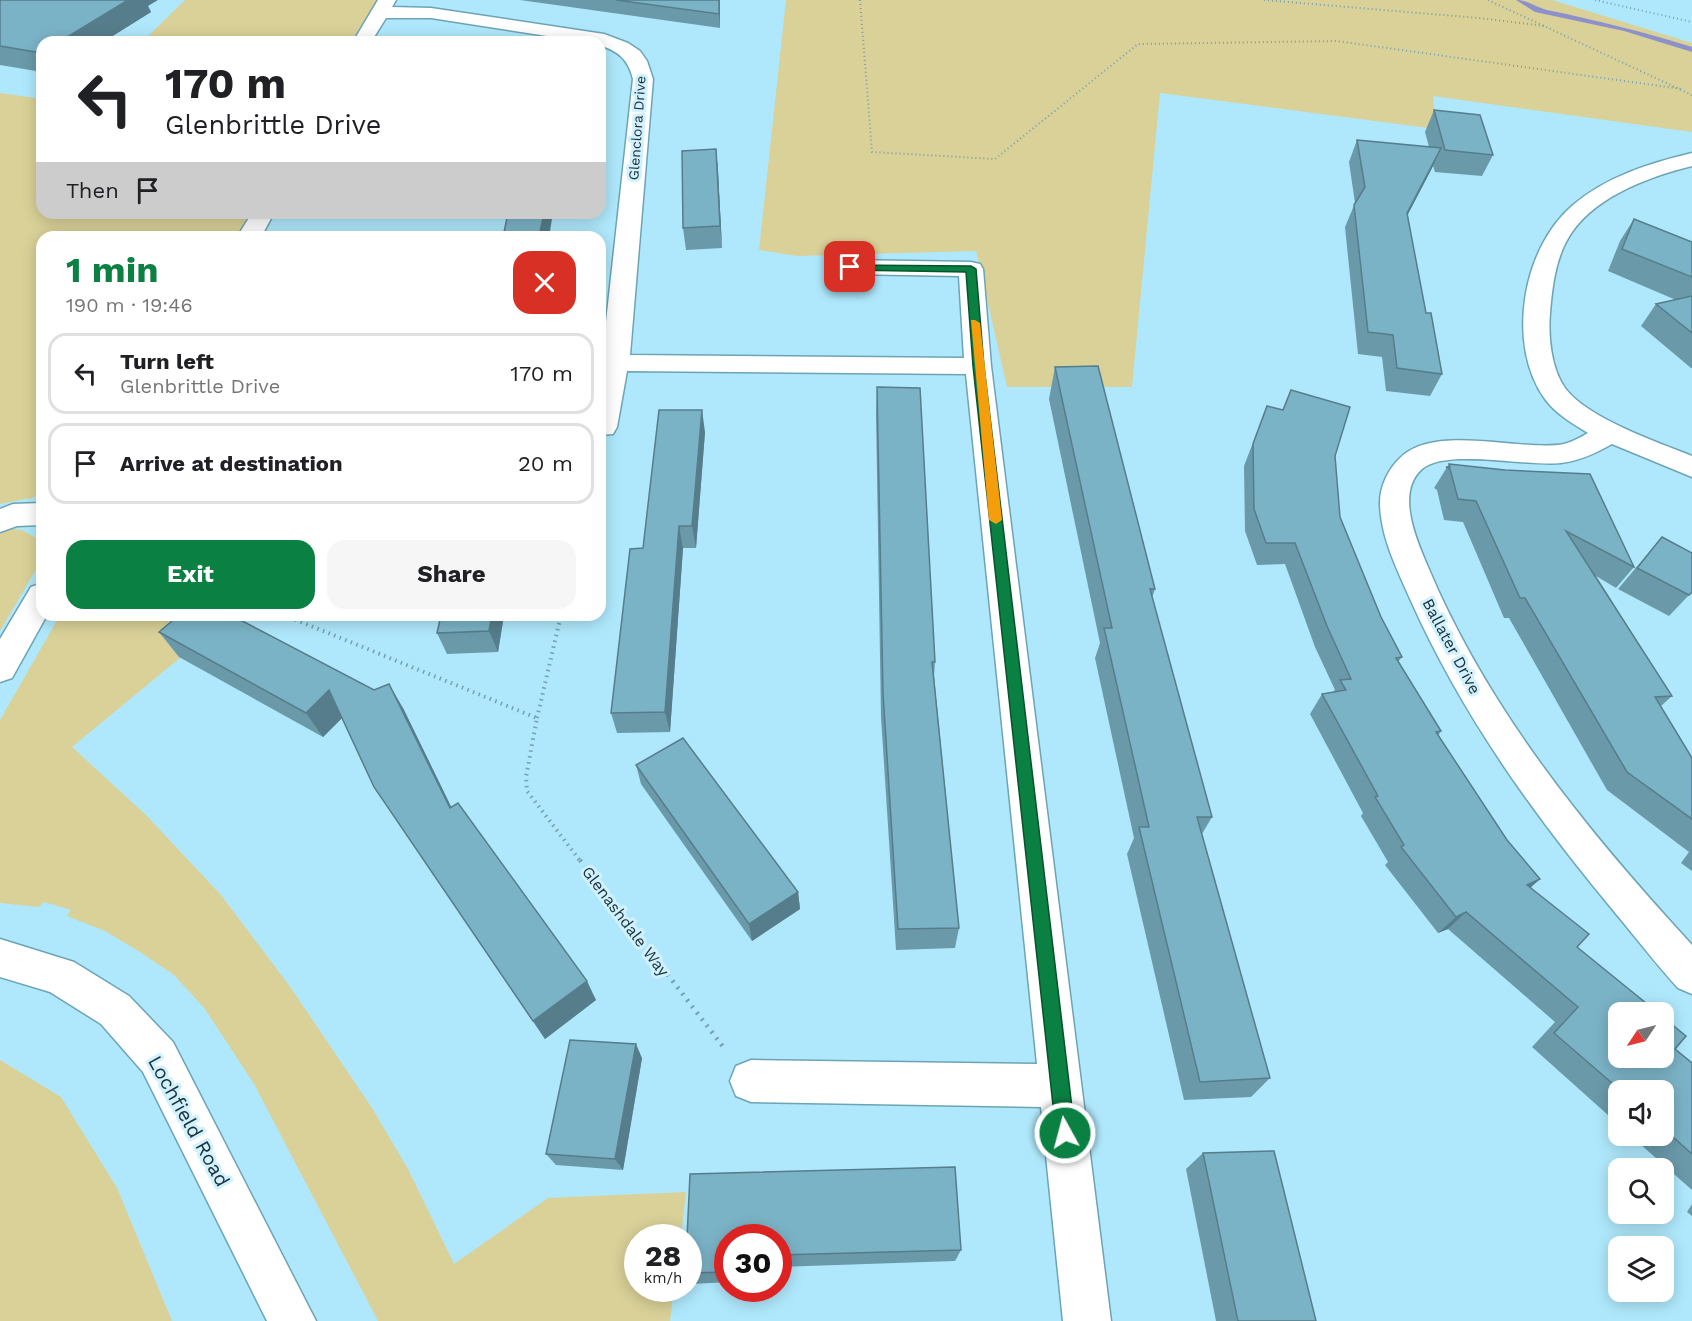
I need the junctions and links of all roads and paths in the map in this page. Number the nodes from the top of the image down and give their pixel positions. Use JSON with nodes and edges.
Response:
{"nodes":[{"id":1,"x":860,"y":0,"type":"edge"},
{"id":2,"x":1264,"y":0,"type":"edge"},
{"id":3,"x":1488,"y":0,"type":"edge"},
{"id":4,"x":1595,"y":0,"type":"edge"},
{"id":5,"x":383,"y":6,"type":"edge"},
{"id":6,"x":1692,"y":22,"type":"edge"},
{"id":7,"x":1545,"y":26,"type":"junction"},
{"id":8,"x":366,"y":36,"type":"edge"},
{"id":9,"x":584,"y":36,"type":"edge"},
{"id":10,"x":606,"y":41,"type":"edge"},
{"id":11,"x":1682,"y":89,"type":"junction"},
{"id":12,"x":1692,"y":95,"type":"edge"},
{"id":13,"x":1692,"y":159,"type":"edge"},
{"id":14,"x":850,"y":267,"type":"dead end"},
{"id":15,"x":616,"y":363,"type":"junction"},
{"id":16,"x":978,"y":366,"type":"junction"},
{"id":17,"x":606,"y":412,"type":"edge"},
{"id":18,"x":1612,"y":432,"type":"junction"},
{"id":19,"x":1692,"y":467,"type":"edge"},
{"id":20,"x":36,"y":514,"type":"edge"},
{"id":21,"x":0,"y":521,"type":"edge"},
{"id":22,"x":36,"y":606,"type":"edge"},
{"id":23,"x":299,"y":621,"type":"edge"},
{"id":24,"x":560,"y":621,"type":"edge"},
{"id":25,"x":0,"y":669,"type":"edge"},
{"id":26,"x":537,"y":718,"type":"junction"},
{"id":27,"x":0,"y":958,"type":"edge"},
{"id":28,"x":1692,"y":974,"type":"edge"},
{"id":29,"x":751,"y":1081,"type":"joint"},
{"id":30,"x":1060,"y":1086,"type":"junction"},
{"id":31,"x":292,"y":1321,"type":"edge"},
{"id":32,"x":1087,"y":1321,"type":"edge"}],
"edges":[{"from":1,"to":11,"type":"path"},
{"from":2,"to":7,"type":"path"},
{"from":3,"to":7,"type":"path"},
{"from":4,"to":6,"type":"path"},
{"from":5,"to":8,"type":"street"},
{"from":5,"to":9,"type":"street","name":"Glenclora Drive"},
{"from":7,"to":11,"type":"path"},
{"from":10,"to":15,"type":"street","name":"Glenclora Drive"},
{"from":11,"to":12,"type":"path"},
{"from":13,"to":18,"type":"street"},
{"from":14,"to":16,"type":"street"},
{"from":15,"to":16,"type":"street"},
{"from":15,"to":17,"type":"street","name":"Glenclora Drive"},
{"from":16,"to":30,"type":"street"},
{"from":18,"to":19,"type":"street"},
{"from":18,"to":28,"type":"street","name":"Ballater Drive"},
{"from":20,"to":21,"type":"street"},
{"from":22,"to":25,"type":"street"},
{"from":23,"to":26,"type":"path"},
{"from":24,"to":26,"type":"path","name":"Glenashdale Way"},
{"from":26,"to":29,"type":"path","name":"Glenashdale Way"},
{"from":27,"to":31,"type":"street","name":"Lochfield Road"},
{"from":29,"to":30,"type":"street"},
{"from":30,"to":32,"type":"street"}]}
